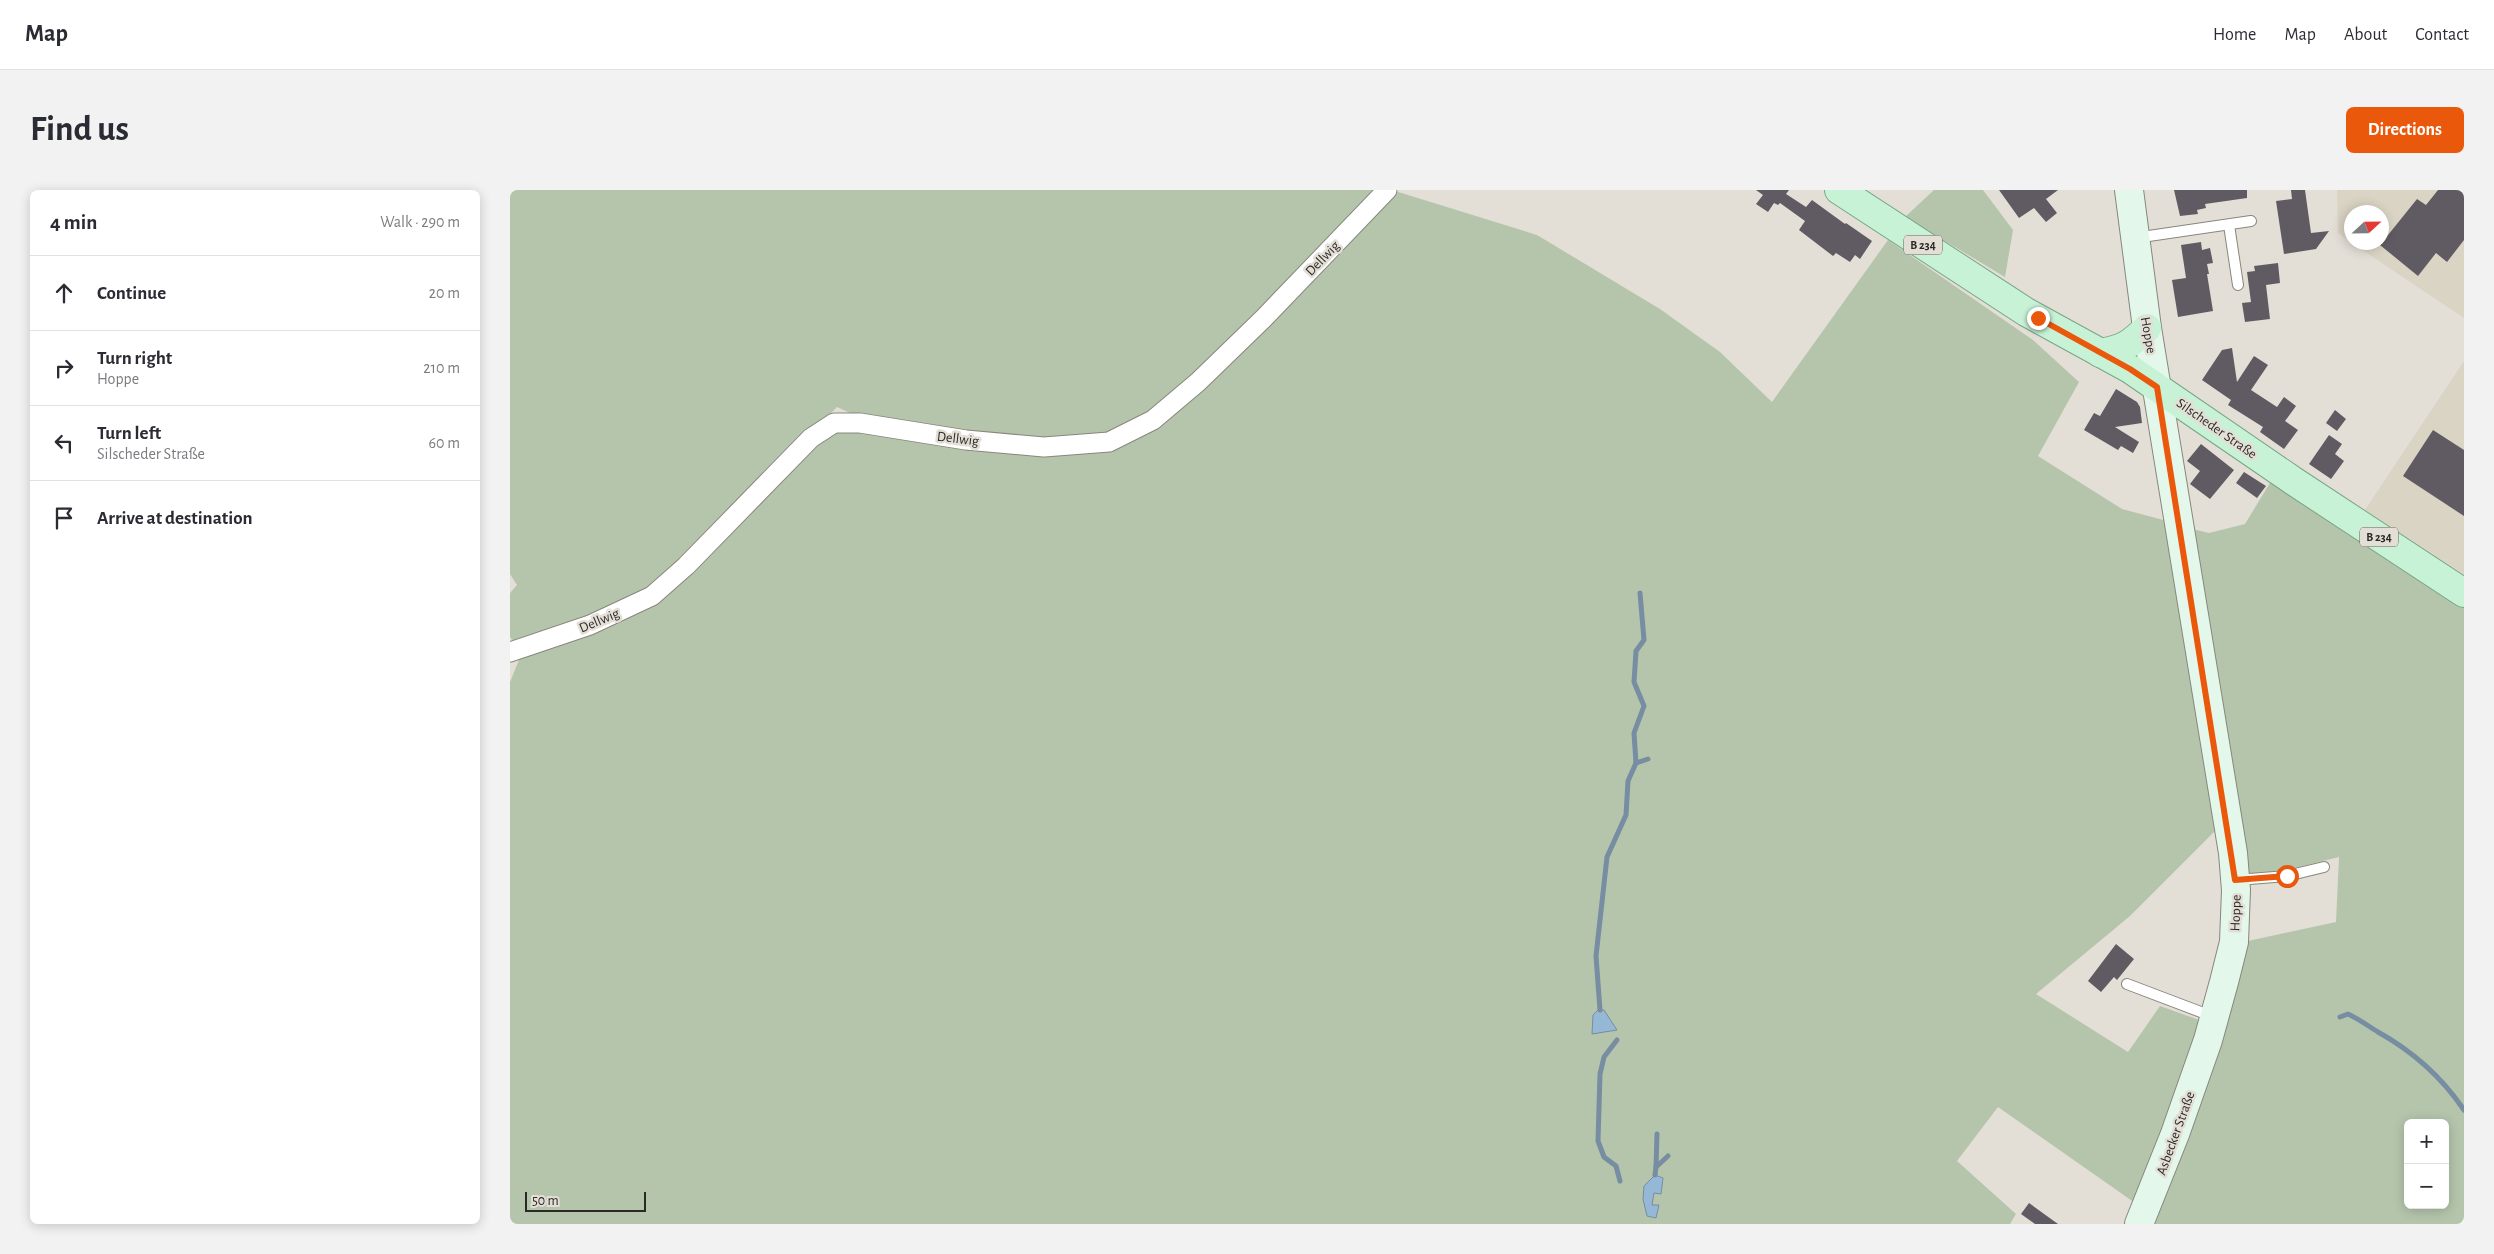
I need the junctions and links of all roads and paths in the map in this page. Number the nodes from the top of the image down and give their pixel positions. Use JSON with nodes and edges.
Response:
{"nodes":[{"id":1,"x":1387,"y":190,"type":"edge"},
{"id":2,"x":1839,"y":190,"type":"edge"},
{"id":3,"x":2129,"y":190,"type":"edge"},
{"id":4,"x":2251,"y":221,"type":"dead end"},
{"id":5,"x":2229,"y":225,"type":"junction"},
{"id":6,"x":2134,"y":238,"type":"junction"},
{"id":7,"x":2238,"y":285,"type":"dead end"},
{"id":8,"x":2147,"y":328,"type":"junction"},
{"id":9,"x":2100,"y":352,"type":"junction"},
{"id":10,"x":2157,"y":387,"type":"junction"},
{"id":11,"x":2464,"y":593,"type":"edge"},
{"id":12,"x":510,"y":652,"type":"edge"},
{"id":13,"x":2324,"y":867,"type":"dead end"},
{"id":14,"x":2235,"y":880,"type":"junction"},
{"id":15,"x":2127,"y":984,"type":"dead end"},
{"id":16,"x":2212,"y":1029,"type":"junction"},
{"id":17,"x":2139,"y":1224,"type":"edge"}],
"edges":[{"from":1,"to":12,"type":"street","name":"Dellwig"},
{"from":2,"to":9,"type":"main road","name":"Silscheder Straße","number":"B 234"},
{"from":3,"to":6,"type":"main road","name":"Hoppe"},
{"from":4,"to":5,"type":"lane"},
{"from":5,"to":6,"type":"lane"},
{"from":5,"to":7,"type":"lane"},
{"from":6,"to":8,"type":"main road","name":"Hoppe"},
{"from":8,"to":9,"type":"main road"},
{"from":8,"to":10,"type":"main road","name":"Hoppe"},
{"from":9,"to":10,"type":"main road","name":"Silscheder Straße","number":"B 234"},
{"from":10,"to":11,"type":"main road","name":"Silscheder Straße","number":"B 234"},
{"from":10,"to":14,"type":"main road","name":"Hoppe"},
{"from":13,"to":14,"type":"lane"},
{"from":14,"to":16,"type":"main road","name":"Hoppe"},
{"from":15,"to":16,"type":"lane"},
{"from":16,"to":17,"type":"main road","name":"Asbecker Straße"}]}
